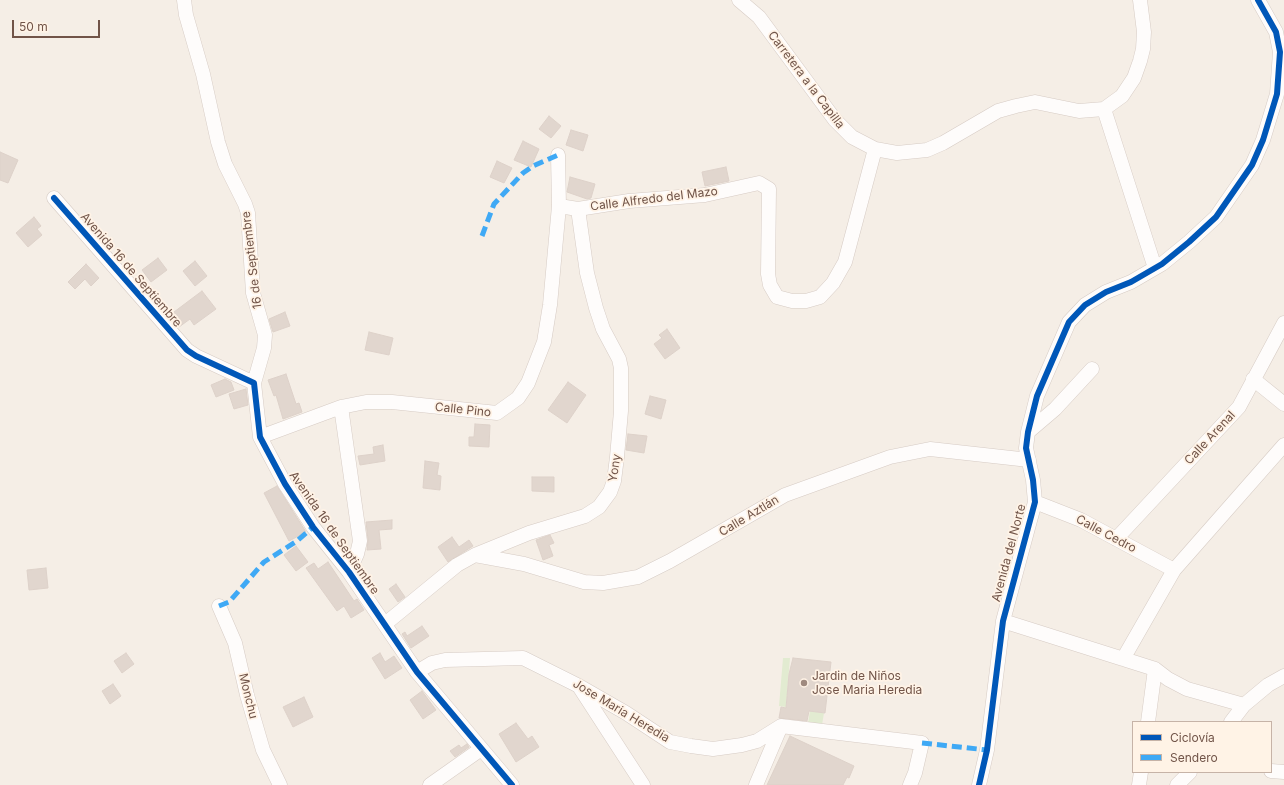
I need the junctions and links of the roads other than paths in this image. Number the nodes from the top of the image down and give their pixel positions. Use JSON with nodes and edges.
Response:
{"nodes":[{"id":1,"x":184,"y":0,"type":"edge"},
{"id":2,"x":739,"y":0,"type":"edge"},
{"id":3,"x":1140,"y":0,"type":"edge"},
{"id":4,"x":1258,"y":0,"type":"edge"},
{"id":5,"x":1280,"y":30,"type":"edge"},
{"id":6,"x":1104,"y":109,"type":"junction"},
{"id":7,"x":875,"y":149,"type":"junction"},
{"id":8,"x":558,"y":156,"type":"dead end"},
{"id":9,"x":54,"y":198,"type":"dead end"},
{"id":10,"x":559,"y":206,"type":"junction"},
{"id":11,"x":578,"y":208,"type":"junction"},
{"id":12,"x":1155,"y":268,"type":"junction"},
{"id":13,"x":1284,"y":323,"type":"edge"},
{"id":14,"x":1092,"y":369,"type":"dead end"},
{"id":15,"x":1253,"y":380,"type":"junction"},
{"id":16,"x":254,"y":383,"type":"junction"},
{"id":17,"x":1284,"y":404,"type":"edge"},
{"id":18,"x":341,"y":407,"type":"junction"},
{"id":19,"x":1028,"y":432,"type":"junction"},
{"id":20,"x":260,"y":437,"type":"junction"},
{"id":21,"x":1284,"y":445,"type":"edge"},
{"id":22,"x":1029,"y":460,"type":"junction"},
{"id":23,"x":1035,"y":502,"type":"junction"},
{"id":24,"x":1116,"y":539,"type":"junction"},
{"id":25,"x":475,"y":555,"type":"junction"},
{"id":26,"x":1174,"y":570,"type":"junction"},
{"id":27,"x":349,"y":572,"type":"junction"},
{"id":28,"x":219,"y":606,"type":"dead end"},
{"id":29,"x":1003,"y":621,"type":"junction"},
{"id":30,"x":385,"y":624,"type":"junction"},
{"id":31,"x":1123,"y":659,"type":"junction"},
{"id":32,"x":1155,"y":668,"type":"junction"},
{"id":33,"x":418,"y":672,"type":"junction"},
{"id":34,"x":1284,"y":676,"type":"edge"},
{"id":35,"x":579,"y":686,"type":"junction"},
{"id":36,"x":1244,"y":705,"type":"junction"},
{"id":37,"x":1148,"y":721,"type":"edge"},
{"id":38,"x":1232,"y":721,"type":"edge"},
{"id":39,"x":781,"y":726,"type":"junction"},
{"id":40,"x":481,"y":749,"type":"junction"},
{"id":41,"x":1272,"y":771,"type":"edge"},
{"id":42,"x":1284,"y":772,"type":"edge"},
{"id":43,"x":1141,"y":773,"type":"edge"},
{"id":44,"x":1189,"y":773,"type":"edge"},
{"id":45,"x":280,"y":785,"type":"edge"},
{"id":46,"x":430,"y":785,"type":"edge"},
{"id":47,"x":512,"y":785,"type":"edge"},
{"id":48,"x":643,"y":785,"type":"edge"},
{"id":49,"x":756,"y":785,"type":"edge"},
{"id":50,"x":910,"y":785,"type":"edge"},
{"id":51,"x":979,"y":785,"type":"edge"},
{"id":52,"x":1139,"y":785,"type":"edge"},
{"id":53,"x":1177,"y":785,"type":"edge"}],
"edges":[{"from":1,"to":16,"type":"street","name":"16 de Septiembre"},
{"from":2,"to":7,"type":"street","name":"Carretera a la Capilla"},
{"from":3,"to":6,"type":"street"},
{"from":4,"to":5,"type":"street","name":"Avenida del Norte"},
{"from":5,"to":12,"type":"street","name":"Avenida del Norte"},
{"from":6,"to":7,"type":"street","name":"Carretera a la Capilla"},
{"from":6,"to":12,"type":"street"},
{"from":7,"to":11,"type":"street","name":"Calle Alfredo del Mazo"},
{"from":8,"to":10,"type":"street","name":"Calle Pino"},
{"from":9,"to":16,"type":"street","name":"Avenida 16 de Septiembre"},
{"from":10,"to":11,"type":"street","name":"Calle Alfredo del Mazo"},
{"from":10,"to":18,"type":"street","name":"Calle Pino"},
{"from":11,"to":25,"type":"street","name":"Yony"},
{"from":12,"to":19,"type":"street","name":"Avenida del Norte"},
{"from":13,"to":15,"type":"street","name":"Calle Arenal"},
{"from":14,"to":19,"type":"street"},
{"from":15,"to":17,"type":"street"},
{"from":15,"to":24,"type":"street","name":"Calle Arenal"},
{"from":16,"to":20,"type":"street","name":"Avenida 16 de Septiembre"},
{"from":18,"to":20,"type":"street","name":"Calle Pino"},
{"from":18,"to":27,"type":"street"},
{"from":19,"to":22,"type":"street","name":"Avenida del Norte"},
{"from":20,"to":27,"type":"street","name":"Avenida 16 de Septiembre"},
{"from":21,"to":26,"type":"street"},
{"from":22,"to":23,"type":"street","name":"Avenida del Norte"},
{"from":22,"to":25,"type":"street","name":"Calle Aztlán"},
{"from":23,"to":24,"type":"street","name":"Calle Cedro"},
{"from":23,"to":29,"type":"street","name":"Avenida del Norte"},
{"from":24,"to":26,"type":"street","name":"Calle Cedro"},
{"from":25,"to":30,"type":"street","name":"Yony"},
{"from":26,"to":31,"type":"street"},
{"from":27,"to":30,"type":"street","name":"Avenida 16 de Septiembre"},
{"from":28,"to":45,"type":"street","name":"Monchu"},
{"from":29,"to":31,"type":"street"},
{"from":29,"to":51,"type":"street","name":"Avenida del Norte"},
{"from":30,"to":33,"type":"street","name":"Avenida 16 de Septiembre"},
{"from":31,"to":32,"type":"street"},
{"from":32,"to":36,"type":"street"},
{"from":32,"to":37,"type":"street"},
{"from":33,"to":35,"type":"street","name":"Jose Maria Heredia"},
{"from":33,"to":40,"type":"street","name":"Avenida 16 de Septiembre"},
{"from":34,"to":36,"type":"street"},
{"from":35,"to":39,"type":"street","name":"Jose Maria Heredia"},
{"from":35,"to":48,"type":"street"},
{"from":36,"to":38,"type":"street"},
{"from":39,"to":49,"type":"street"},
{"from":39,"to":50,"type":"street"},
{"from":40,"to":46,"type":"street"},
{"from":40,"to":47,"type":"street","name":"Avenida 16 de Septiembre"},
{"from":41,"to":42,"type":"street"},
{"from":43,"to":52,"type":"street"},
{"from":44,"to":53,"type":"street"}]}
